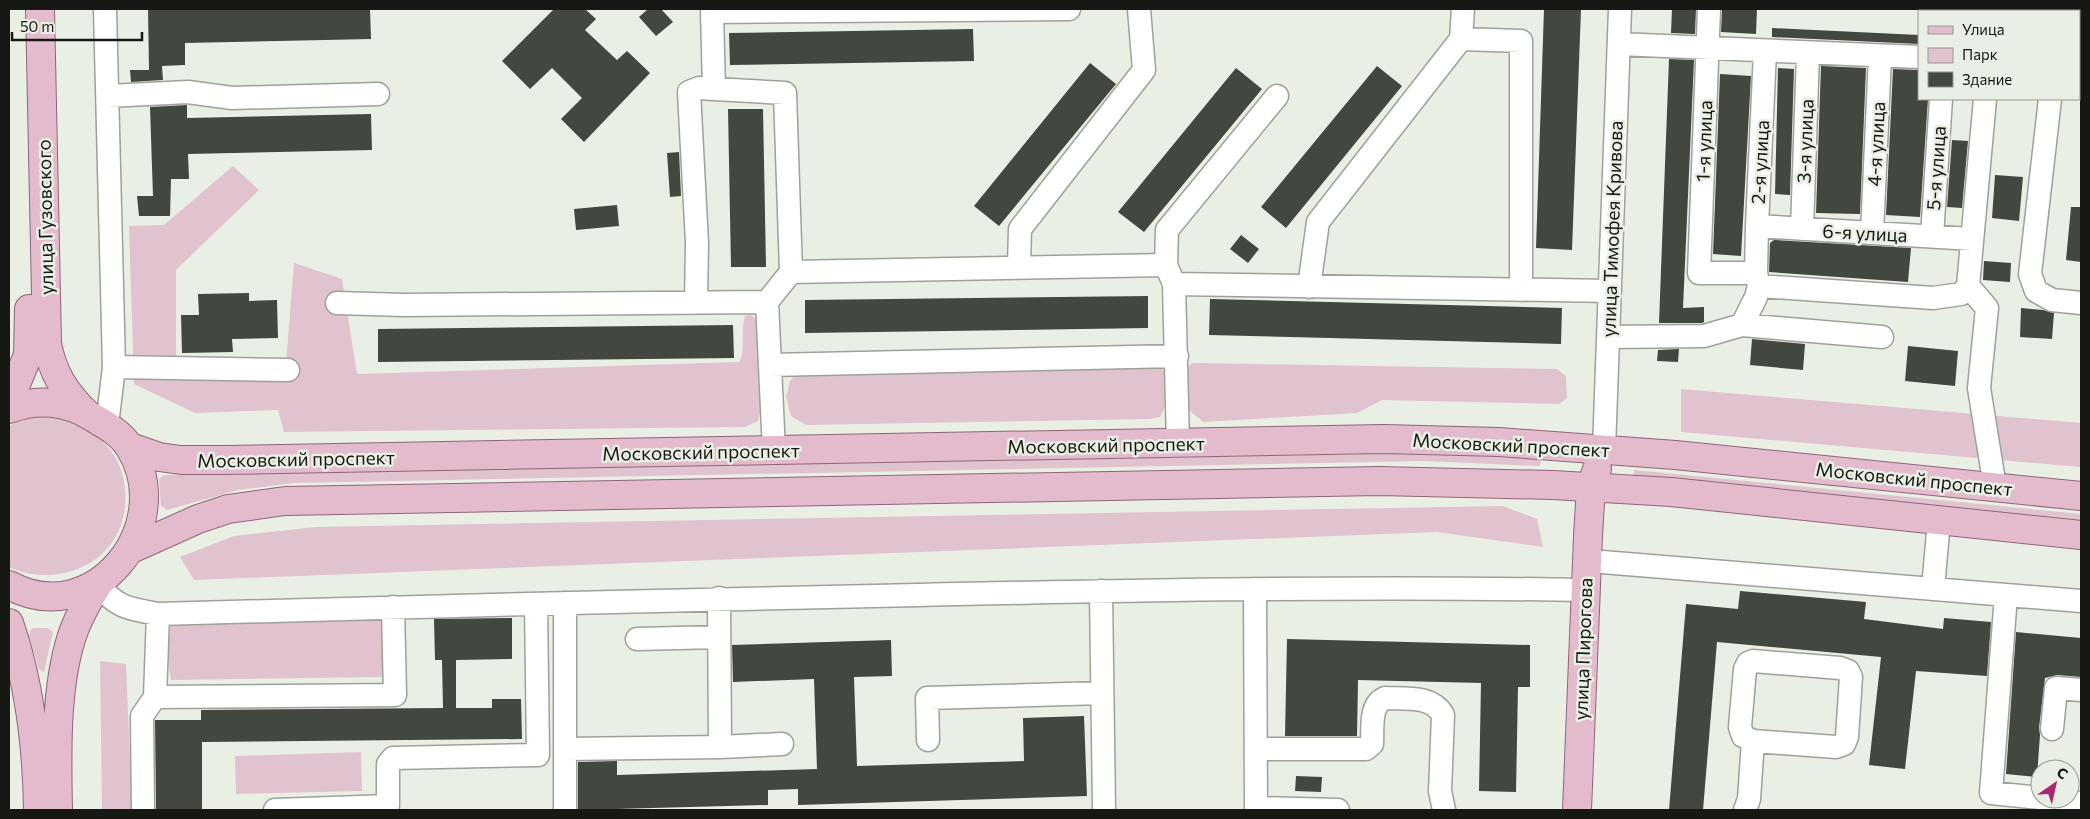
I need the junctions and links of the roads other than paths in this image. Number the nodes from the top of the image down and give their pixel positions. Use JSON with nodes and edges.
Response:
{"nodes":[{"id":1,"x":22,"y":9,"type":"edge"},
{"id":2,"x":40,"y":9,"type":"edge"},
{"id":3,"x":105,"y":9,"type":"edge"},
{"id":4,"x":1069,"y":9,"type":"edge"},
{"id":5,"x":1139,"y":9,"type":"edge"},
{"id":6,"x":1463,"y":9,"type":"edge"},
{"id":7,"x":1620,"y":9,"type":"edge"},
{"id":8,"x":1709,"y":9,"type":"edge"},
{"id":9,"x":1461,"y":39,"type":"junction"},
{"id":10,"x":1619,"y":44,"type":"junction"},
{"id":11,"x":1707,"y":48,"type":"junction"},
{"id":12,"x":1765,"y":51,"type":"junction"},
{"id":13,"x":1808,"y":53,"type":"junction"},
{"id":14,"x":1880,"y":56,"type":"junction"},
{"id":15,"x":1918,"y":57,"type":"edge"},
{"id":16,"x":714,"y":89,"type":"junction"},
{"id":17,"x":378,"y":94,"type":"dead end"},
{"id":18,"x":108,"y":96,"type":"junction"},
{"id":19,"x":1277,"y":96,"type":"dead end"},
{"id":20,"x":1941,"y":100,"type":"edge"},
{"id":21,"x":1985,"y":100,"type":"edge"},
{"id":22,"x":2050,"y":100,"type":"edge"},
{"id":23,"x":1757,"y":226,"type":"junction"},
{"id":24,"x":1802,"y":229,"type":"junction"},
{"id":25,"x":1872,"y":233,"type":"junction"},
{"id":26,"x":1932,"y":236,"type":"junction"},
{"id":27,"x":1972,"y":239,"type":"junction"},
{"id":28,"x":1019,"y":266,"type":"junction"},
{"id":29,"x":791,"y":272,"type":"junction"},
{"id":30,"x":1170,"y":274,"type":"junction"},
{"id":31,"x":1757,"y":280,"type":"junction"},
{"id":32,"x":1968,"y":286,"type":"junction"},
{"id":33,"x":1309,"y":287,"type":"junction"},
{"id":34,"x":1520,"y":290,"type":"junction"},
{"id":35,"x":1610,"y":291,"type":"junction"},
{"id":36,"x":696,"y":302,"type":"junction"},
{"id":37,"x":766,"y":302,"type":"junction"},
{"id":38,"x":338,"y":303,"type":"dead end"},
{"id":39,"x":2081,"y":303,"type":"edge"},
{"id":40,"x":1742,"y":326,"type":"junction"},
{"id":41,"x":1608,"y":337,"type":"junction"},
{"id":42,"x":1882,"y":337,"type":"dead end"},
{"id":43,"x":1177,"y":356,"type":"junction"},
{"id":44,"x":770,"y":365,"type":"junction"},
{"id":45,"x":114,"y":367,"type":"junction"},
{"id":46,"x":288,"y":370,"type":"dead end"},
{"id":47,"x":9,"y":401,"type":"edge"},
{"id":48,"x":9,"y":409,"type":"edge"},
{"id":49,"x":97,"y":419,"type":"junction"},
{"id":50,"x":1178,"y":444,"type":"junction"},
{"id":51,"x":130,"y":447,"type":"junction"},
{"id":52,"x":1604,"y":449,"type":"junction"},
{"id":53,"x":774,"y":451,"type":"junction"},
{"id":54,"x":1599,"y":487,"type":"junction"},
{"id":55,"x":1995,"y":487,"type":"junction"},
{"id":56,"x":2081,"y":496,"type":"edge"},
{"id":57,"x":1939,"y":521,"type":"junction"},
{"id":58,"x":2081,"y":535,"type":"edge"},
{"id":59,"x":129,"y":550,"type":"junction"},
{"id":60,"x":1602,"y":562,"type":"junction"},
{"id":61,"x":98,"y":584,"type":"junction"},
{"id":62,"x":9,"y":585,"type":"edge"},
{"id":63,"x":1933,"y":588,"type":"junction"},
{"id":64,"x":1255,"y":589,"type":"junction"},
{"id":65,"x":1593,"y":590,"type":"junction"},
{"id":66,"x":1101,"y":591,"type":"junction"},
{"id":67,"x":2006,"y":595,"type":"junction"},
{"id":68,"x":719,"y":598,"type":"junction"},
{"id":69,"x":2081,"y":601,"type":"edge"},
{"id":70,"x":565,"y":603,"type":"junction"},
{"id":71,"x":536,"y":604,"type":"junction"},
{"id":72,"x":393,"y":607,"type":"junction"},
{"id":73,"x":158,"y":614,"type":"junction"},
{"id":74,"x":9,"y":623,"type":"edge"},
{"id":75,"x":719,"y":637,"type":"junction"},
{"id":76,"x":637,"y":639,"type":"dead end"},
{"id":77,"x":2081,"y":690,"type":"edge"},
{"id":78,"x":1101,"y":693,"type":"junction"},
{"id":79,"x":155,"y":697,"type":"junction"},
{"id":80,"x":2052,"y":729,"type":"dead end"},
{"id":81,"x":928,"y":740,"type":"dead end"},
{"id":82,"x":1753,"y":741,"type":"junction"},
{"id":83,"x":782,"y":744,"type":"dead end"},
{"id":84,"x":720,"y":747,"type":"junction"},
{"id":85,"x":565,"y":749,"type":"junction"},
{"id":86,"x":1256,"y":749,"type":"junction"},
{"id":87,"x":2030,"y":797,"type":"edge"},
{"id":88,"x":388,"y":808,"type":"edge"},
{"id":89,"x":1256,"y":809,"type":"edge"},
{"id":90,"x":38,"y":810,"type":"edge"},
{"id":91,"x":58,"y":810,"type":"edge"},
{"id":92,"x":143,"y":810,"type":"edge"},
{"id":93,"x":275,"y":810,"type":"edge"},
{"id":94,"x":565,"y":810,"type":"edge"},
{"id":95,"x":1104,"y":810,"type":"edge"},
{"id":96,"x":1338,"y":810,"type":"edge"},
{"id":97,"x":1444,"y":810,"type":"edge"},
{"id":98,"x":1577,"y":810,"type":"edge"},
{"id":99,"x":1594,"y":810,"type":"edge"},
{"id":100,"x":1745,"y":810,"type":"edge"}],
"edges":[{"from":1,"to":47,"type":"main road","name":"улица Гузовского"},
{"from":2,"to":49,"type":"main road","name":"улица Гузовского"},
{"from":3,"to":18,"type":"street"},
{"from":4,"to":16,"type":"street"},
{"from":5,"to":28,"type":"street"},
{"from":6,"to":9,"type":"street"},
{"from":7,"to":10,"type":"street","name":"улица Тимофея Кривова"},
{"from":8,"to":11,"type":"street","name":"1-я улица"},
{"from":9,"to":33,"type":"street"},
{"from":9,"to":34,"type":"street"},
{"from":10,"to":11,"type":"street"},
{"from":10,"to":35,"type":"street","name":"улица Тимофея Кривова"},
{"from":11,"to":12,"type":"street"},
{"from":11,"to":31,"type":"street","name":"1-я улица"},
{"from":12,"to":13,"type":"street"},
{"from":12,"to":23,"type":"street","name":"2-я улица"},
{"from":13,"to":14,"type":"street"},
{"from":13,"to":24,"type":"street","name":"3-я улица"},
{"from":14,"to":15,"type":"street"},
{"from":14,"to":25,"type":"street","name":"4-я улица"},
{"from":16,"to":29,"type":"street"},
{"from":16,"to":36,"type":"street"},
{"from":17,"to":18,"type":"street"},
{"from":18,"to":45,"type":"street"},
{"from":19,"to":30,"type":"street"},
{"from":20,"to":26,"type":"street","name":"5-я улица"},
{"from":21,"to":27,"type":"street"},
{"from":22,"to":39,"type":"street"},
{"from":23,"to":24,"type":"street","name":"6-я улица"},
{"from":23,"to":31,"type":"street","name":"2-я улица"},
{"from":24,"to":25,"type":"street","name":"6-я улица"},
{"from":25,"to":26,"type":"street","name":"6-я улица"},
{"from":26,"to":27,"type":"street","name":"6-я улица"},
{"from":27,"to":32,"type":"street"},
{"from":28,"to":29,"type":"street"},
{"from":28,"to":30,"type":"street"},
{"from":29,"to":37,"type":"street"},
{"from":30,"to":33,"type":"street"},
{"from":30,"to":43,"type":"street"},
{"from":31,"to":32,"type":"street"},
{"from":31,"to":40,"type":"street","name":"2-я улица"},
{"from":32,"to":55,"type":"street"},
{"from":33,"to":34,"type":"street"},
{"from":34,"to":35,"type":"street"},
{"from":35,"to":41,"type":"street","name":"улица Тимофея Кривова"},
{"from":36,"to":37,"type":"street"},
{"from":36,"to":38,"type":"street"},
{"from":37,"to":44,"type":"street"},
{"from":40,"to":41,"type":"street"},
{"from":40,"to":42,"type":"street"},
{"from":41,"to":52,"type":"street","name":"улица Тимофея Кривова"},
{"from":43,"to":44,"type":"street"},
{"from":43,"to":50,"type":"street"},
{"from":44,"to":53,"type":"street"},
{"from":45,"to":46,"type":"street"},
{"from":45,"to":49,"type":"street"},
{"from":48,"to":49,"type":"main road"},
{"from":49,"to":51,"type":"main road","name":"улица Гузовского"},
{"from":50,"to":52,"type":"main road","name":"Московский проспект"},
{"from":50,"to":53,"type":"main road","name":"Московский проспект"},
{"from":51,"to":53,"type":"main road","name":"Московский проспект"},
{"from":51,"to":59,"type":"main road"},
{"from":52,"to":54,"type":"main road"},
{"from":52,"to":55,"type":"main road","name":"Московский проспект"},
{"from":54,"to":57,"type":"main road","name":"Московский проспект"},
{"from":54,"to":59,"type":"main road","name":"Московский проспект"},
{"from":54,"to":60,"type":"main road","name":"улица Пирогова"},
{"from":54,"to":65,"type":"main road","name":"улица Пирогова"},
{"from":55,"to":56,"type":"main road","name":"Московский проспект"},
{"from":57,"to":58,"type":"main road","name":"Московский проспект"},
{"from":57,"to":63,"type":"street"},
{"from":59,"to":61,"type":"main road"},
{"from":60,"to":63,"type":"street"},
{"from":60,"to":65,"type":"main road","name":"улица Пирогова"},
{"from":61,"to":62,"type":"main road"},
{"from":61,"to":73,"type":"street"},
{"from":61,"to":91,"type":"main road"},
{"from":63,"to":67,"type":"street"},
{"from":64,"to":65,"type":"street"},
{"from":64,"to":66,"type":"street"},
{"from":64,"to":86,"type":"street"},
{"from":65,"to":98,"type":"main road","name":"улица Пирогова"},
{"from":65,"to":99,"type":"main road","name":"улица Пирогова"},
{"from":66,"to":68,"type":"street"},
{"from":66,"to":78,"type":"street"},
{"from":67,"to":69,"type":"street"},
{"from":67,"to":87,"type":"street"},
{"from":68,"to":70,"type":"street"},
{"from":68,"to":75,"type":"street"},
{"from":70,"to":71,"type":"street"},
{"from":70,"to":85,"type":"street"},
{"from":71,"to":72,"type":"street"},
{"from":71,"to":88,"type":"street"},
{"from":72,"to":73,"type":"street"},
{"from":72,"to":79,"type":"street"},
{"from":73,"to":79,"type":"street"},
{"from":74,"to":90,"type":"main road"},
{"from":75,"to":76,"type":"street"},
{"from":75,"to":84,"type":"street"},
{"from":77,"to":80,"type":"street"},
{"from":78,"to":81,"type":"street"},
{"from":78,"to":95,"type":"street"},
{"from":79,"to":92,"type":"street"},
{"from":82,"to":82,"type":"street"},
{"from":82,"to":100,"type":"street"},
{"from":83,"to":84,"type":"street"},
{"from":84,"to":85,"type":"street"},
{"from":85,"to":94,"type":"street"},
{"from":86,"to":89,"type":"street"},
{"from":86,"to":97,"type":"street"},
{"from":88,"to":93,"type":"street"},
{"from":89,"to":96,"type":"street"}]}
